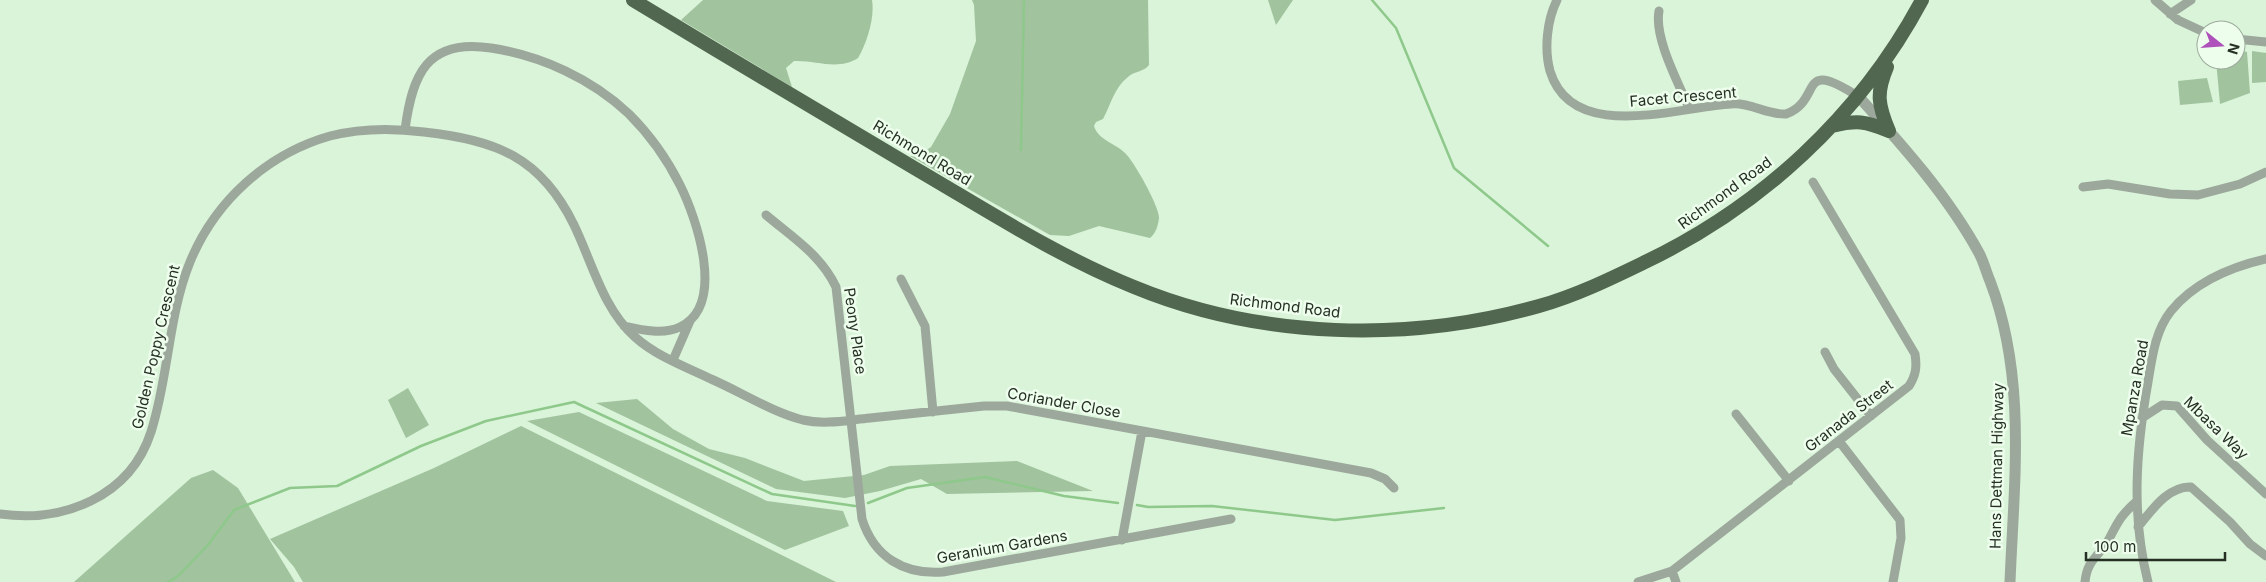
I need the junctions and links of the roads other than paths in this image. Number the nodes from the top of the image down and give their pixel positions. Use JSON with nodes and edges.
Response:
{"nodes":[{"id":1,"x":633,"y":0,"type":"edge"},
{"id":2,"x":1557,"y":0,"type":"edge"},
{"id":3,"x":1922,"y":0,"type":"edge"},
{"id":4,"x":2155,"y":0,"type":"edge"},
{"id":5,"x":2191,"y":0,"type":"edge"},
{"id":6,"x":1659,"y":11,"type":"dead end"},
{"id":7,"x":2170,"y":14,"type":"junction"},
{"id":8,"x":2196,"y":28,"type":"edge"},
{"id":9,"x":1900,"y":38,"type":"junction"},
{"id":10,"x":2246,"y":40,"type":"edge"},
{"id":11,"x":2266,"y":42,"type":"edge"},
{"id":12,"x":1859,"y":96,"type":"junction"},
{"id":13,"x":1688,"y":108,"type":"junction"},
{"id":14,"x":1832,"y":126,"type":"junction"},
{"id":15,"x":405,"y":130,"type":"junction"},
{"id":16,"x":1889,"y":131,"type":"junction"},
{"id":17,"x":2266,"y":172,"type":"edge"},
{"id":18,"x":1813,"y":182,"type":"dead end"},
{"id":19,"x":2083,"y":187,"type":"dead end"},
{"id":20,"x":766,"y":215,"type":"dead end"},
{"id":21,"x":2266,"y":259,"type":"edge"},
{"id":22,"x":901,"y":279,"type":"dead end"},
{"id":23,"x":690,"y":321,"type":"junction"},
{"id":24,"x":624,"y":326,"type":"junction"},
{"id":25,"x":1826,"y":352,"type":"dead end"},
{"id":26,"x":673,"y":360,"type":"junction"},
{"id":27,"x":933,"y":412,"type":"junction"},
{"id":28,"x":1736,"y":414,"type":"dead end"},
{"id":29,"x":1871,"y":416,"type":"junction"},
{"id":30,"x":2142,"y":418,"type":"junction"},
{"id":31,"x":853,"y":420,"type":"junction"},
{"id":32,"x":1142,"y":431,"type":"junction"},
{"id":33,"x":1839,"y":441,"type":"junction"},
{"id":34,"x":1788,"y":481,"type":"junction"},
{"id":35,"x":1394,"y":488,"type":"dead end"},
{"id":36,"x":2266,"y":494,"type":"edge"},
{"id":37,"x":2136,"y":502,"type":"junction"},
{"id":38,"x":0,"y":514,"type":"edge"},
{"id":39,"x":1231,"y":520,"type":"dead end"},
{"id":40,"x":2138,"y":527,"type":"junction"},
{"id":41,"x":1122,"y":540,"type":"junction"},
{"id":42,"x":2266,"y":556,"type":"edge"},
{"id":43,"x":1672,"y":571,"type":"junction"},
{"id":44,"x":1638,"y":582,"type":"edge"},
{"id":45,"x":1676,"y":582,"type":"edge"},
{"id":46,"x":1893,"y":582,"type":"edge"},
{"id":47,"x":2010,"y":582,"type":"edge"},
{"id":48,"x":2085,"y":582,"type":"edge"},
{"id":49,"x":2148,"y":582,"type":"edge"}],
"edges":[{"from":1,"to":14,"type":"highway","name":"Richmond Road"},
{"from":2,"to":13,"type":"street","name":"Facet Crescent"},
{"from":3,"to":9,"type":"highway","name":"Richmond Road"},
{"from":4,"to":7,"type":"street"},
{"from":5,"to":7,"type":"street"},
{"from":6,"to":13,"type":"street"},
{"from":7,"to":8,"type":"street"},
{"from":9,"to":12,"type":"highway","name":"Richmond Road"},
{"from":9,"to":16,"type":"highway"},
{"from":10,"to":11,"type":"street"},
{"from":12,"to":13,"type":"street","name":"Facet Crescent"},
{"from":12,"to":14,"type":"highway","name":"Richmond Road"},
{"from":12,"to":16,"type":"street","name":"Hans Dettman Highway"},
{"from":14,"to":16,"type":"highway"},
{"from":15,"to":23,"type":"street"},
{"from":15,"to":24,"type":"street","name":"Golden Poppy Crescent"},
{"from":15,"to":38,"type":"street","name":"Golden Poppy Crescent"},
{"from":16,"to":47,"type":"street","name":"Hans Dettman Highway"},
{"from":17,"to":19,"type":"street"},
{"from":18,"to":29,"type":"street","name":"Granada Street"},
{"from":20,"to":31,"type":"street","name":"Peony Place"},
{"from":21,"to":30,"type":"street","name":"Mpanza Road"},
{"from":22,"to":27,"type":"street"},
{"from":23,"to":24,"type":"street"},
{"from":23,"to":26,"type":"street"},
{"from":24,"to":26,"type":"street","name":"Coriander Close"},
{"from":25,"to":29,"type":"street"},
{"from":26,"to":31,"type":"street","name":"Coriander Close"},
{"from":27,"to":31,"type":"street","name":"Coriander Close"},
{"from":27,"to":32,"type":"street","name":"Coriander Close"},
{"from":28,"to":34,"type":"street"},
{"from":29,"to":33,"type":"street","name":"Granada Street"},
{"from":30,"to":36,"type":"street","name":"Mbasa Way"},
{"from":30,"to":37,"type":"street","name":"Mpanza Road"},
{"from":31,"to":41,"type":"street","name":"Geranium Gardens"},
{"from":32,"to":35,"type":"street","name":"Coriander Close"},
{"from":32,"to":41,"type":"street"},
{"from":33,"to":34,"type":"street","name":"Granada Street"},
{"from":33,"to":46,"type":"street"},
{"from":34,"to":43,"type":"street","name":"Granada Street"},
{"from":37,"to":40,"type":"street","name":"Mpanza Road"},
{"from":37,"to":48,"type":"street"},
{"from":39,"to":41,"type":"street","name":"Geranium Gardens"},
{"from":40,"to":42,"type":"street"},
{"from":40,"to":49,"type":"street","name":"Mpanza Road"},
{"from":43,"to":44,"type":"street","name":"Granada Street"},
{"from":43,"to":45,"type":"street"}]}
